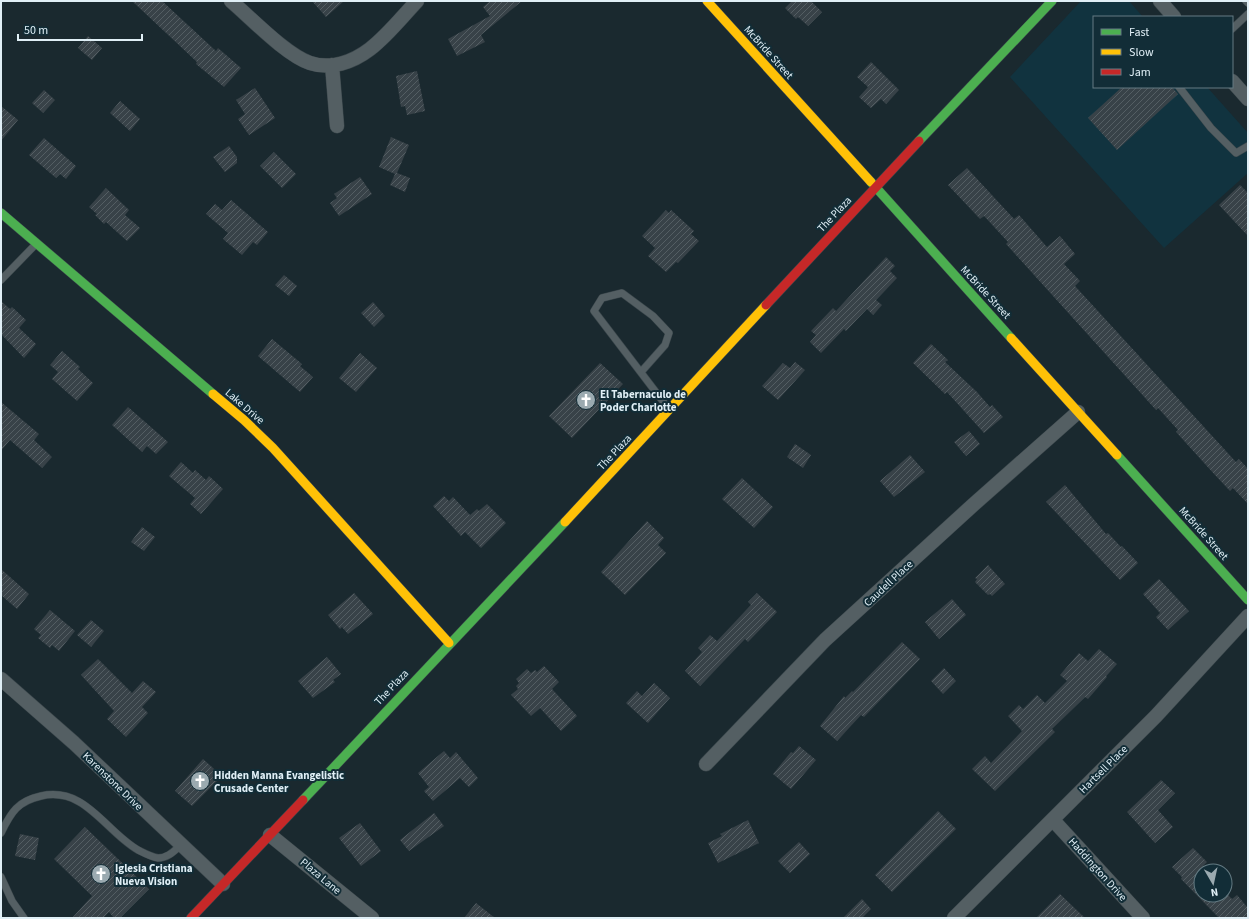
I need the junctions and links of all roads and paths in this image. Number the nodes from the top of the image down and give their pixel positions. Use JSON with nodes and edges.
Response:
{"nodes":[{"id":1,"x":231,"y":1,"type":"edge"},
{"id":2,"x":417,"y":1,"type":"edge"},
{"id":3,"x":706,"y":1,"type":"edge"},
{"id":4,"x":1052,"y":1,"type":"edge"},
{"id":5,"x":1160,"y":1,"type":"edge"},
{"id":6,"x":1248,"y":14,"type":"edge"},
{"id":7,"x":1173,"y":16,"type":"edge"},
{"id":8,"x":1233,"y":28,"type":"edge"},
{"id":9,"x":332,"y":65,"type":"junction"},
{"id":10,"x":1233,"y":82,"type":"edge"},
{"id":11,"x":1180,"y":88,"type":"edge"},
{"id":12,"x":1248,"y":99,"type":"edge"},
{"id":13,"x":337,"y":126,"type":"dead end"},
{"id":14,"x":1248,"y":146,"type":"edge"},
{"id":15,"x":875,"y":188,"type":"junction"},
{"id":16,"x":1,"y":213,"type":"edge"},
{"id":17,"x":36,"y":244,"type":"junction"},
{"id":18,"x":1,"y":280,"type":"edge"},
{"id":19,"x":641,"y":372,"type":"junction"},
{"id":20,"x":670,"y":410,"type":"junction"},
{"id":21,"x":1078,"y":412,"type":"junction"},
{"id":22,"x":1248,"y":600,"type":"edge"},
{"id":23,"x":1248,"y":616,"type":"edge"},
{"id":24,"x":449,"y":643,"type":"junction"},
{"id":25,"x":1,"y":679,"type":"edge"},
{"id":26,"x":706,"y":764,"type":"dead end"},
{"id":27,"x":1053,"y":820,"type":"junction"},
{"id":28,"x":1,"y":833,"type":"edge"},
{"id":29,"x":270,"y":834,"type":"junction"},
{"id":30,"x":181,"y":845,"type":"junction"},
{"id":31,"x":1,"y":877,"type":"edge"},
{"id":32,"x":223,"y":884,"type":"junction"},
{"id":33,"x":24,"y":918,"type":"edge"},
{"id":34,"x":191,"y":918,"type":"edge"},
{"id":35,"x":372,"y":918,"type":"edge"},
{"id":36,"x":954,"y":918,"type":"edge"},
{"id":37,"x":1143,"y":918,"type":"edge"}],
"edges":[{"from":1,"to":9,"type":"street"},
{"from":2,"to":9,"type":"street"},
{"from":3,"to":15,"type":"street","name":"McBride Street"},
{"from":4,"to":15,"type":"street","name":"The Plaza"},
{"from":5,"to":7,"type":"street"},
{"from":6,"to":8,"type":"lane"},
{"from":9,"to":13,"type":"street"},
{"from":10,"to":12,"type":"street"},
{"from":11,"to":14,"type":"lane"},
{"from":15,"to":20,"type":"street","name":"The Plaza"},
{"from":15,"to":21,"type":"street","name":"McBride Street"},
{"from":16,"to":17,"type":"street","name":"Lake Drive"},
{"from":17,"to":18,"type":"lane"},
{"from":17,"to":24,"type":"street","name":"Lake Drive"},
{"from":19,"to":19,"type":"lane"},
{"from":19,"to":20,"type":"lane"},
{"from":20,"to":24,"type":"street","name":"The Plaza"},
{"from":21,"to":22,"type":"street","name":"McBride Street"},
{"from":21,"to":26,"type":"street","name":"Caudell Place"},
{"from":23,"to":27,"type":"street","name":"Hartsell Place"},
{"from":24,"to":29,"type":"street","name":"The Plaza"},
{"from":25,"to":30,"type":"street","name":"Karenstone Drive"},
{"from":27,"to":36,"type":"street","name":"Hartsell Place"},
{"from":27,"to":37,"type":"street","name":"Haddington Drive"},
{"from":28,"to":30,"type":"lane"},
{"from":29,"to":32,"type":"street","name":"The Plaza"},
{"from":29,"to":35,"type":"street","name":"Plaza Lane"},
{"from":30,"to":32,"type":"street","name":"Karenstone Drive"},
{"from":31,"to":33,"type":"lane"},
{"from":32,"to":34,"type":"street","name":"The Plaza"}]}
